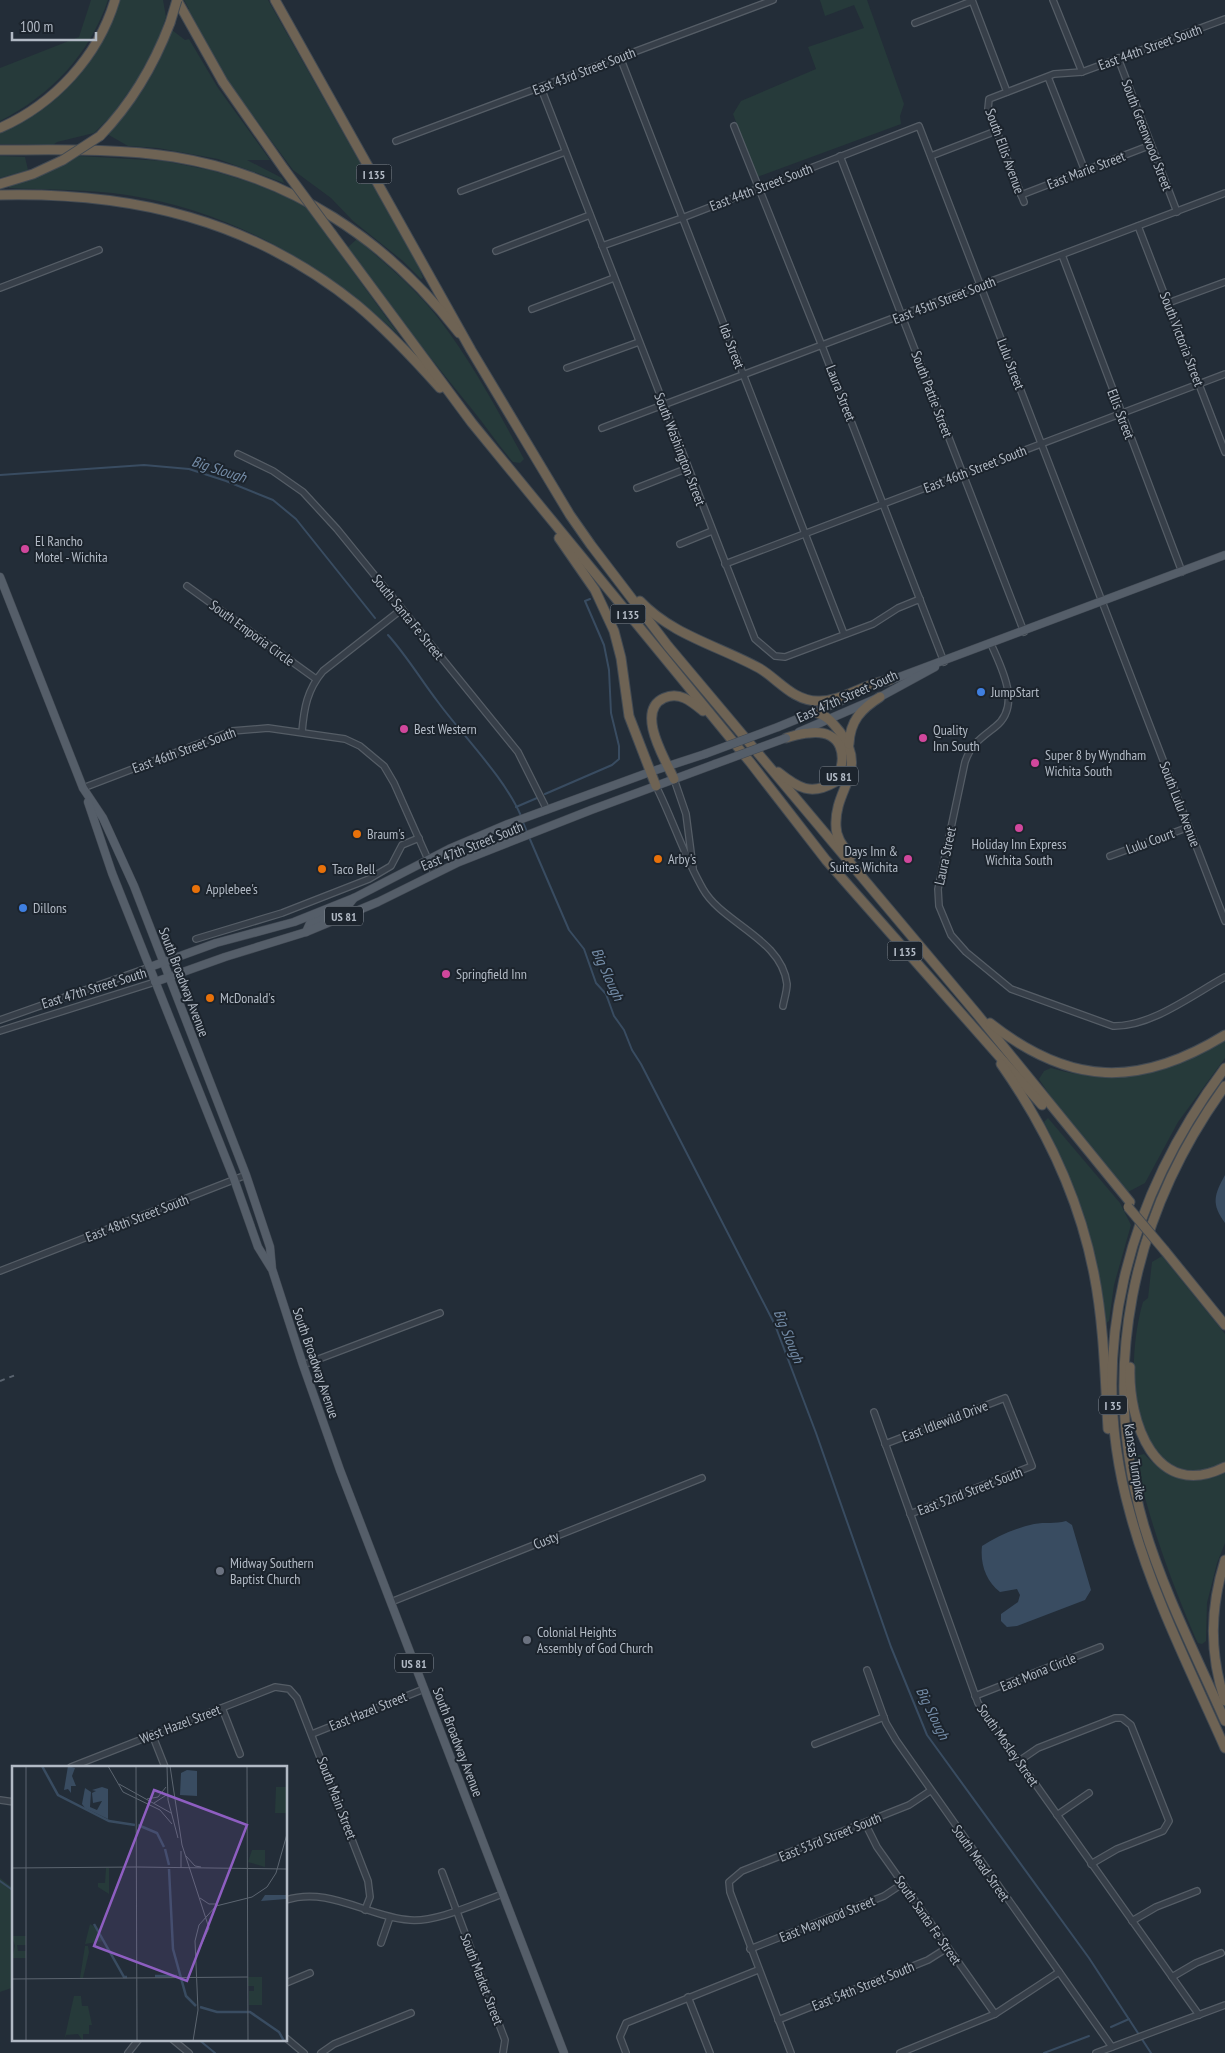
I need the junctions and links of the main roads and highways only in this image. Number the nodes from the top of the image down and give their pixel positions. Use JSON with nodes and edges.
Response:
{"nodes":[{"id":1,"x":115,"y":0,"type":"edge"},
{"id":2,"x":177,"y":0,"type":"edge"},
{"id":3,"x":275,"y":0,"type":"edge"},
{"id":4,"x":0,"y":128,"type":"edge"},
{"id":5,"x":0,"y":150,"type":"edge"},
{"id":6,"x":0,"y":184,"type":"edge"},
{"id":7,"x":0,"y":195,"type":"edge"},
{"id":8,"x":471,"y":350,"type":"junction"},
{"id":9,"x":472,"y":423,"type":"junction"},
{"id":10,"x":506,"y":465,"type":"junction"},
{"id":11,"x":1225,"y":556,"type":"edge"},
{"id":12,"x":610,"y":570,"type":"junction"},
{"id":13,"x":0,"y":577,"type":"edge"},
{"id":14,"x":944,"y":662,"type":"junction"},
{"id":15,"x":890,"y":680,"type":"junction"},
{"id":16,"x":880,"y":697,"type":"junction"},
{"id":17,"x":814,"y":712,"type":"junction"},
{"id":18,"x":713,"y":718,"type":"junction"},
{"id":19,"x":830,"y":719,"type":"junction"},
{"id":20,"x":786,"y":738,"type":"junction"},
{"id":21,"x":849,"y":745,"type":"junction"},
{"id":22,"x":763,"y":760,"type":"junction"},
{"id":23,"x":668,"y":766,"type":"junction"},
{"id":24,"x":650,"y":772,"type":"junction"},
{"id":25,"x":674,"y":779,"type":"junction"},
{"id":26,"x":656,"y":786,"type":"junction"},
{"id":27,"x":85,"y":792,"type":"junction"},
{"id":28,"x":354,"y":898,"type":"junction"},
{"id":29,"x":887,"y":908,"type":"junction"},
{"id":30,"x":294,"y":922,"type":"junction"},
{"id":31,"x":306,"y":932,"type":"junction"},
{"id":32,"x":242,"y":952,"type":"junction"},
{"id":33,"x":163,"y":962,"type":"junction"},
{"id":34,"x":150,"y":967,"type":"junction"},
{"id":35,"x":169,"y":978,"type":"junction"},
{"id":36,"x":156,"y":982,"type":"junction"},
{"id":37,"x":978,"y":1014,"type":"junction"},
{"id":38,"x":1225,"y":1035,"type":"edge"},
{"id":39,"x":984,"y":1042,"type":"junction"},
{"id":40,"x":1225,"y":1068,"type":"edge"},
{"id":41,"x":1225,"y":1086,"type":"edge"},
{"id":42,"x":1129,"y":1205,"type":"junction"},
{"id":43,"x":1166,"y":1248,"type":"junction"},
{"id":44,"x":1140,"y":1255,"type":"junction"},
{"id":45,"x":272,"y":1270,"type":"junction"},
{"id":46,"x":1225,"y":1317,"type":"edge"},
{"id":47,"x":1225,"y":1325,"type":"edge"},
{"id":48,"x":1225,"y":1467,"type":"edge"},
{"id":49,"x":1120,"y":1469,"type":"junction"},
{"id":50,"x":1225,"y":1560,"type":"edge"},
{"id":51,"x":1225,"y":1701,"type":"edge"},
{"id":52,"x":1225,"y":1721,"type":"edge"},
{"id":53,"x":1225,"y":1748,"type":"edge"},
{"id":54,"x":564,"y":2053,"type":"edge"}],
"edges":[{"from":1,"to":4,"type":"highway"},
{"from":2,"to":6,"type":"highway","bridge":true},
{"from":2,"to":9,"type":"highway","number":"I 135","bridge":true},
{"from":3,"to":8,"type":"highway","number":"I 135"},
{"from":5,"to":8,"type":"highway"},
{"from":7,"to":9,"type":"highway"},
{"from":8,"to":12,"type":"highway","number":"I 135"},
{"from":9,"to":10,"type":"highway","number":"I 135"},
{"from":10,"to":18,"type":"highway","number":"I 135"},
{"from":10,"to":24,"type":"highway"},
{"from":11,"to":14,"type":"main road","name":"East 47th Street South"},
{"from":12,"to":15,"type":"highway"},
{"from":12,"to":22,"type":"highway","number":"I 135"},
{"from":13,"to":27,"type":"main road","name":"South Broadway Avenue"},
{"from":14,"to":15,"type":"main road","name":"East 47th Street South"},
{"from":14,"to":16,"type":"main road","name":"East 47th Street South"},
{"from":15,"to":17,"type":"main road","name":"East 47th Street South"},
{"from":16,"to":19,"type":"main road","name":"East 47th Street South"},
{"from":16,"to":21,"type":"highway"},
{"from":17,"to":19,"type":"highway"},
{"from":17,"to":23,"type":"main road","name":"East 47th Street South","bridge":true},
{"from":18,"to":23,"type":"highway"},
{"from":18,"to":39,"type":"highway","number":"I 135"},
{"from":19,"to":20,"type":"main road","name":"East 47th Street South"},
{"from":19,"to":21,"type":"highway"},
{"from":20,"to":22,"type":"highway","number":"US 81"},
{"from":20,"to":25,"type":"main road","name":"East 47th Street South","number":"US 81","bridge":true},
{"from":21,"to":29,"type":"highway"},
{"from":22,"to":29,"type":"highway","number":"I 135"},
{"from":23,"to":24,"type":"main road","name":"East 47th Street South"},
{"from":23,"to":25,"type":"highway"},
{"from":24,"to":26,"type":"highway"},
{"from":24,"to":28,"type":"main road","name":"East 47th Street South"},
{"from":25,"to":26,"type":"main road","name":"East 47th Street South","number":"US 81"},
{"from":26,"to":31,"type":"main road","name":"East 47th Street South","number":"US 81"},
{"from":27,"to":33,"type":"main road","name":"South Broadway Avenue"},
{"from":27,"to":34,"type":"main road","name":"South Broadway Avenue"},
{"from":28,"to":30,"type":"main road","name":"East 47th Street South"},
{"from":28,"to":31,"type":"main road"},
{"from":29,"to":37,"type":"highway","number":"I 135"},
{"from":30,"to":32,"type":"main road"},
{"from":30,"to":33,"type":"main road","name":"East 47th Street South"},
{"from":31,"to":32,"type":"main road","name":"East 47th Street South","number":"US 81"},
{"from":32,"to":35,"type":"main road","name":"East 47th Street South","number":"US 81"},
{"from":33,"to":34,"type":"main road","name":"East 47th Street South"},
{"from":33,"to":35,"type":"main road","name":"South Broadway Avenue"},
{"from":34,"to":36,"type":"main road","name":"South Broadway Avenue","number":"US 81"},
{"from":35,"to":36,"type":"main road","name":"East 47th Street South","number":"US 81"},
{"from":35,"to":45,"type":"main road","name":"South Broadway Avenue","number":"US 81"},
{"from":36,"to":45,"type":"main road","name":"South Broadway Avenue","number":"US 81"},
{"from":37,"to":38,"type":"highway"},
{"from":37,"to":42,"type":"highway"},
{"from":39,"to":42,"type":"highway"},
{"from":39,"to":49,"type":"highway"},
{"from":40,"to":49,"type":"highway","name":"Kansas Turnpike","number":"I 35"},
{"from":41,"to":44,"type":"highway","name":"Kansas Turnpike","number":"I 35"},
{"from":42,"to":43,"type":"highway","bridge":true},
{"from":43,"to":46,"type":"highway"},
{"from":43,"to":47,"type":"highway"},
{"from":44,"to":48,"type":"highway"},
{"from":44,"to":52,"type":"highway","name":"Kansas Turnpike","number":"I 35"},
{"from":45,"to":54,"type":"main road","name":"South Broadway Avenue","number":"US 81"},
{"from":49,"to":53,"type":"highway","name":"Kansas Turnpike","number":"I 35"},
{"from":50,"to":51,"type":"highway"}]}
